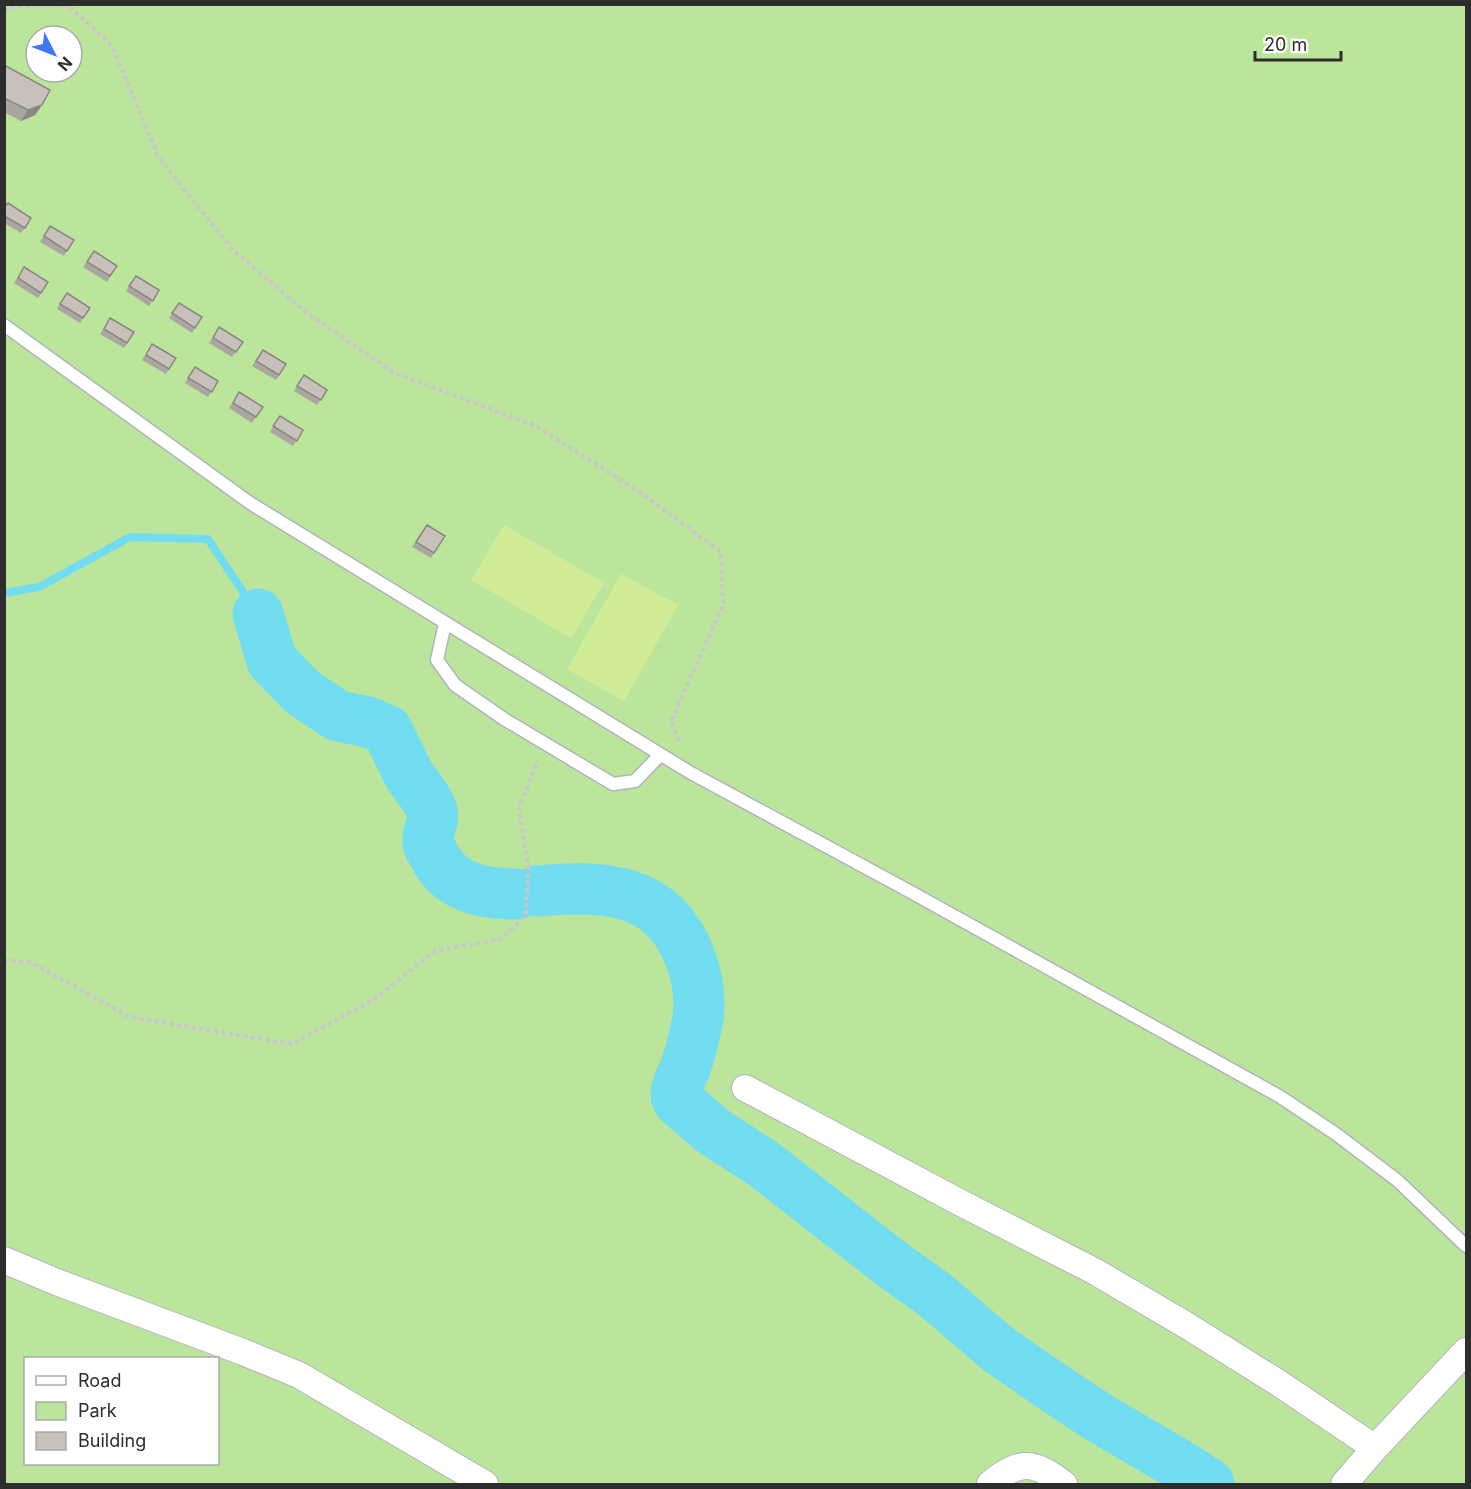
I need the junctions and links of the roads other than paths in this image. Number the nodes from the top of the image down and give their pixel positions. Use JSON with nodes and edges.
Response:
{"nodes":[{"id":1,"x":4,"y":325,"type":"edge"},
{"id":2,"x":445,"y":623,"type":"junction"},
{"id":3,"x":660,"y":755,"type":"junction"},
{"id":4,"x":745,"y":1088,"type":"dead end"},
{"id":5,"x":1467,"y":1246,"type":"edge"},
{"id":6,"x":4,"y":1260,"type":"edge"},
{"id":7,"x":1467,"y":1351,"type":"edge"},
{"id":8,"x":1375,"y":1448,"type":"junction"},
{"id":9,"x":485,"y":1485,"type":"edge"},
{"id":10,"x":990,"y":1485,"type":"edge"},
{"id":11,"x":1064,"y":1485,"type":"edge"},
{"id":12,"x":1344,"y":1485,"type":"edge"}],
"edges":[{"from":1,"to":2,"type":"lane"},
{"from":2,"to":3,"type":"lane"},
{"from":2,"to":3,"type":"lane"},
{"from":3,"to":5,"type":"lane"},
{"from":4,"to":8,"type":"street"},
{"from":6,"to":9,"type":"street"},
{"from":7,"to":8,"type":"street"},
{"from":8,"to":12,"type":"street"},
{"from":10,"to":11,"type":"street"}]}
